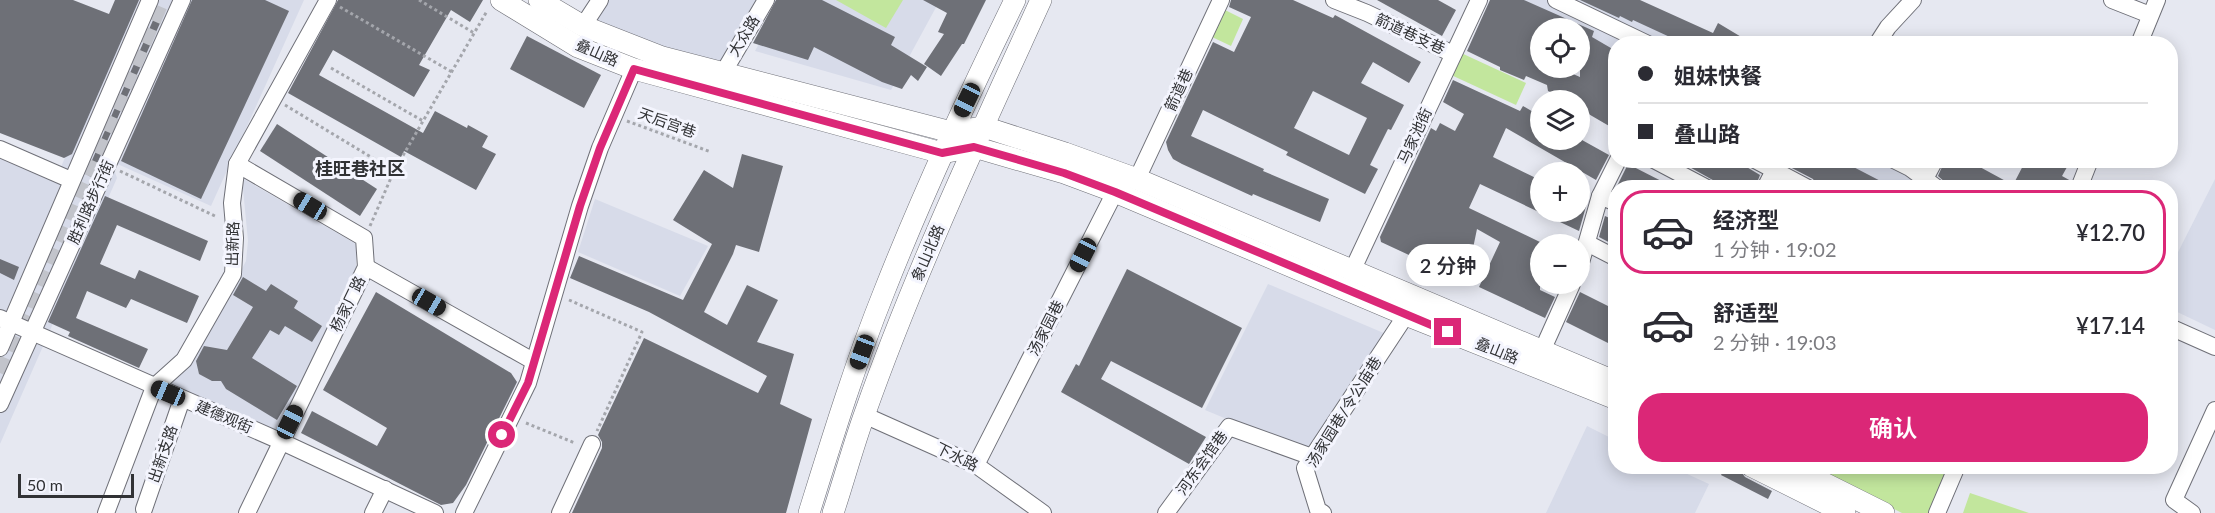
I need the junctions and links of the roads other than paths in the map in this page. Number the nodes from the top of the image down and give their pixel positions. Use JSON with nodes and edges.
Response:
{"nodes":[{"id":1,"x":150,"y":0,"type":"edge"},
{"id":2,"x":182,"y":0,"type":"edge"},
{"id":3,"x":328,"y":0,"type":"edge"},
{"id":4,"x":539,"y":0,"type":"edge"},
{"id":5,"x":600,"y":0,"type":"edge"},
{"id":6,"x":766,"y":0,"type":"edge"},
{"id":7,"x":1015,"y":0,"type":"edge"},
{"id":8,"x":1041,"y":0,"type":"edge"},
{"id":9,"x":1221,"y":0,"type":"edge"},
{"id":10,"x":1334,"y":0,"type":"edge"},
{"id":11,"x":1479,"y":0,"type":"edge"},
{"id":12,"x":1556,"y":0,"type":"edge"},
{"id":13,"x":1913,"y":0,"type":"edge"},
{"id":14,"x":2112,"y":0,"type":"edge"},
{"id":15,"x":495,"y":4,"type":"edge"},
{"id":16,"x":2153,"y":7,"type":"edge"},
{"id":17,"x":583,"y":26,"type":"junction"},
{"id":18,"x":1631,"y":36,"type":"edge"},
{"id":19,"x":1882,"y":36,"type":"edge"},
{"id":20,"x":2142,"y":36,"type":"edge"},
{"id":21,"x":1453,"y":54,"type":"junction"},
{"id":22,"x":634,"y":69,"type":"junction"},
{"id":23,"x":723,"y":73,"type":"junction"},
{"id":24,"x":984,"y":127,"type":"junction"},
{"id":25,"x":951,"y":132,"type":"junction"},
{"id":26,"x":974,"y":147,"type":"junction"},
{"id":27,"x":0,"y":149,"type":"edge"},
{"id":28,"x":942,"y":153,"type":"junction"},
{"id":29,"x":237,"y":164,"type":"junction"},
{"id":30,"x":1669,"y":168,"type":"edge"},
{"id":31,"x":1781,"y":168,"type":"edge"},
{"id":32,"x":1910,"y":168,"type":"edge"},
{"id":33,"x":1137,"y":179,"type":"junction"},
{"id":34,"x":71,"y":180,"type":"junction"},
{"id":35,"x":1692,"y":180,"type":"edge"},
{"id":36,"x":1797,"y":180,"type":"edge"},
{"id":37,"x":1922,"y":180,"type":"edge"},
{"id":38,"x":1115,"y":192,"type":"junction"},
{"id":39,"x":1608,"y":199,"type":"edge"},
{"id":40,"x":1590,"y":237,"type":"edge"},
{"id":41,"x":1590,"y":245,"type":"edge"},
{"id":42,"x":1608,"y":254,"type":"edge"},
{"id":43,"x":366,"y":267,"type":"junction"},
{"id":44,"x":1352,"y":271,"type":"junction"},
{"id":45,"x":1568,"y":294,"type":"edge"},
{"id":46,"x":1406,"y":315,"type":"junction"},
{"id":47,"x":5,"y":322,"type":"edge"},
{"id":48,"x":2178,"y":331,"type":"edge"},
{"id":49,"x":32,"y":334,"type":"junction"},
{"id":50,"x":2215,"y":347,"type":"edge"},
{"id":51,"x":0,"y":348,"type":"edge"},
{"id":52,"x":1542,"y":351,"type":"junction"},
{"id":53,"x":533,"y":361,"type":"junction"},
{"id":54,"x":1608,"y":379,"type":"edge"},
{"id":55,"x":154,"y":387,"type":"junction"},
{"id":56,"x":1608,"y":396,"type":"edge"},
{"id":57,"x":182,"y":399,"type":"junction"},
{"id":58,"x":0,"y":404,"type":"edge"},
{"id":59,"x":2215,"y":410,"type":"edge"},
{"id":60,"x":864,"y":415,"type":"junction"},
{"id":61,"x":280,"y":441,"type":"junction"},
{"id":62,"x":588,"y":442,"type":"road end"},
{"id":63,"x":1312,"y":457,"type":"junction"},
{"id":64,"x":976,"y":465,"type":"junction"},
{"id":65,"x":1767,"y":474,"type":"edge"},
{"id":66,"x":1806,"y":474,"type":"edge"},
{"id":67,"x":1954,"y":474,"type":"edge"},
{"id":68,"x":385,"y":489,"type":"junction"},
{"id":69,"x":144,"y":509,"type":"dead end"},
{"id":70,"x":106,"y":513,"type":"edge"},
{"id":71,"x":247,"y":513,"type":"edge"},
{"id":72,"x":373,"y":513,"type":"edge"},
{"id":73,"x":435,"y":513,"type":"edge"},
{"id":74,"x":464,"y":513,"type":"edge"},
{"id":75,"x":560,"y":513,"type":"edge"},
{"id":76,"x":809,"y":513,"type":"edge"},
{"id":77,"x":833,"y":513,"type":"edge"},
{"id":78,"x":1043,"y":513,"type":"edge"},
{"id":79,"x":1166,"y":513,"type":"edge"},
{"id":80,"x":1323,"y":513,"type":"edge"},
{"id":81,"x":1845,"y":513,"type":"edge"},
{"id":82,"x":1884,"y":513,"type":"edge"},
{"id":83,"x":1937,"y":513,"type":"edge"},
{"id":84,"x":2192,"y":513,"type":"edge"}],
"edges":[{"from":1,"to":34,"type":"street","name":"胜利路步行街"},
{"from":2,"to":49,"type":"street","name":"胜利路步行街"},
{"from":3,"to":29,"type":"street","name":"出新路"},
{"from":4,"to":17,"type":"main road","name":"叠山路"},
{"from":5,"to":17,"type":"street"},
{"from":6,"to":23,"type":"street","name":"大众路"},
{"from":7,"to":25,"type":"main road","name":"象山北路"},
{"from":8,"to":24,"type":"main road","name":"象山北路"},
{"from":9,"to":33,"type":"street","name":"箭道巷"},
{"from":10,"to":21,"type":"street","name":"箭道巷支巷"},
{"from":11,"to":21,"type":"street","name":"马家池街"},
{"from":12,"to":18,"type":"street"},
{"from":13,"to":19,"type":"street"},
{"from":14,"to":16,"type":"street"},
{"from":15,"to":22,"type":"main road","name":"叠山路"},
{"from":16,"to":20,"type":"street"},
{"from":17,"to":23,"type":"main road","name":"叠山路"},
{"from":21,"to":44,"type":"street","name":"马家池街"},
{"from":22,"to":28,"type":"main road","name":"叠山路"},
{"from":22,"to":53,"type":"street"},
{"from":23,"to":25,"type":"main road","name":"叠山路"},
{"from":24,"to":25,"type":"main road","name":"叠山路"},
{"from":24,"to":26,"type":"main road","name":"象山北路"},
{"from":24,"to":33,"type":"main road","name":"叠山路"},
{"from":25,"to":28,"type":"main road","name":"象山北路"},
{"from":26,"to":28,"type":"main road","name":"叠山路"},
{"from":26,"to":38,"type":"main road","name":"叠山路"},
{"from":26,"to":60,"type":"main road","name":"象山北路"},
{"from":27,"to":34,"type":"street"},
{"from":28,"to":76,"type":"main road","name":"象山北路"},
{"from":29,"to":43,"type":"street"},
{"from":29,"to":55,"type":"street","name":"出新路"},
{"from":30,"to":35,"type":"street"},
{"from":31,"to":36,"type":"street"},
{"from":32,"to":37,"type":"street"},
{"from":33,"to":44,"type":"main road","name":"叠山路"},
{"from":34,"to":47,"type":"street","name":"胜利路步行街"},
{"from":38,"to":46,"type":"main road","name":"叠山路"},
{"from":38,"to":64,"type":"street","name":"汤家园巷"},
{"from":39,"to":40,"type":"street"},
{"from":41,"to":42,"type":"street"},
{"from":43,"to":53,"type":"street","name":"杨家厂路"},
{"from":43,"to":61,"type":"street","name":"杨家厂路"},
{"from":44,"to":52,"type":"main road","name":"叠山路"},
{"from":45,"to":52,"type":"street"},
{"from":46,"to":56,"type":"main road","name":"叠山路"},
{"from":46,"to":63,"type":"street","name":"汤家园巷/令公庙巷"},
{"from":47,"to":49,"type":"street","name":"建德观街"},
{"from":47,"to":51,"type":"street","name":"胜利路步行街"},
{"from":48,"to":50,"type":"street"},
{"from":49,"to":55,"type":"street","name":"建德观街"},
{"from":49,"to":58,"type":"street","name":"胜利路步行街"},
{"from":52,"to":54,"type":"main road","name":"叠山路"},
{"from":53,"to":74,"type":"street"},
{"from":55,"to":57,"type":"street","name":"建德观街"},
{"from":55,"to":70,"type":"street","name":"出新路"},
{"from":57,"to":61,"type":"street","name":"建德观街"},
{"from":57,"to":69,"type":"street","name":"出新支路"},
{"from":59,"to":84,"type":"street"},
{"from":60,"to":64,"type":"street","name":"下水路"},
{"from":60,"to":77,"type":"main road","name":"象山北路"},
{"from":61,"to":68,"type":"street","name":"建德观街"},
{"from":61,"to":71,"type":"street","name":"杨家厂路"},
{"from":62,"to":75,"type":"street"},
{"from":63,"to":79,"type":"street","name":"河东会馆巷"},
{"from":63,"to":80,"type":"street","name":"汤家园巷/令公庙巷"},
{"from":64,"to":78,"type":"street","name":"下水路"},
{"from":65,"to":81,"type":"main road"},
{"from":66,"to":82,"type":"main road"},
{"from":67,"to":83,"type":"street"},
{"from":68,"to":72,"type":"street"},
{"from":68,"to":73,"type":"street","name":"建德观街"}]}
